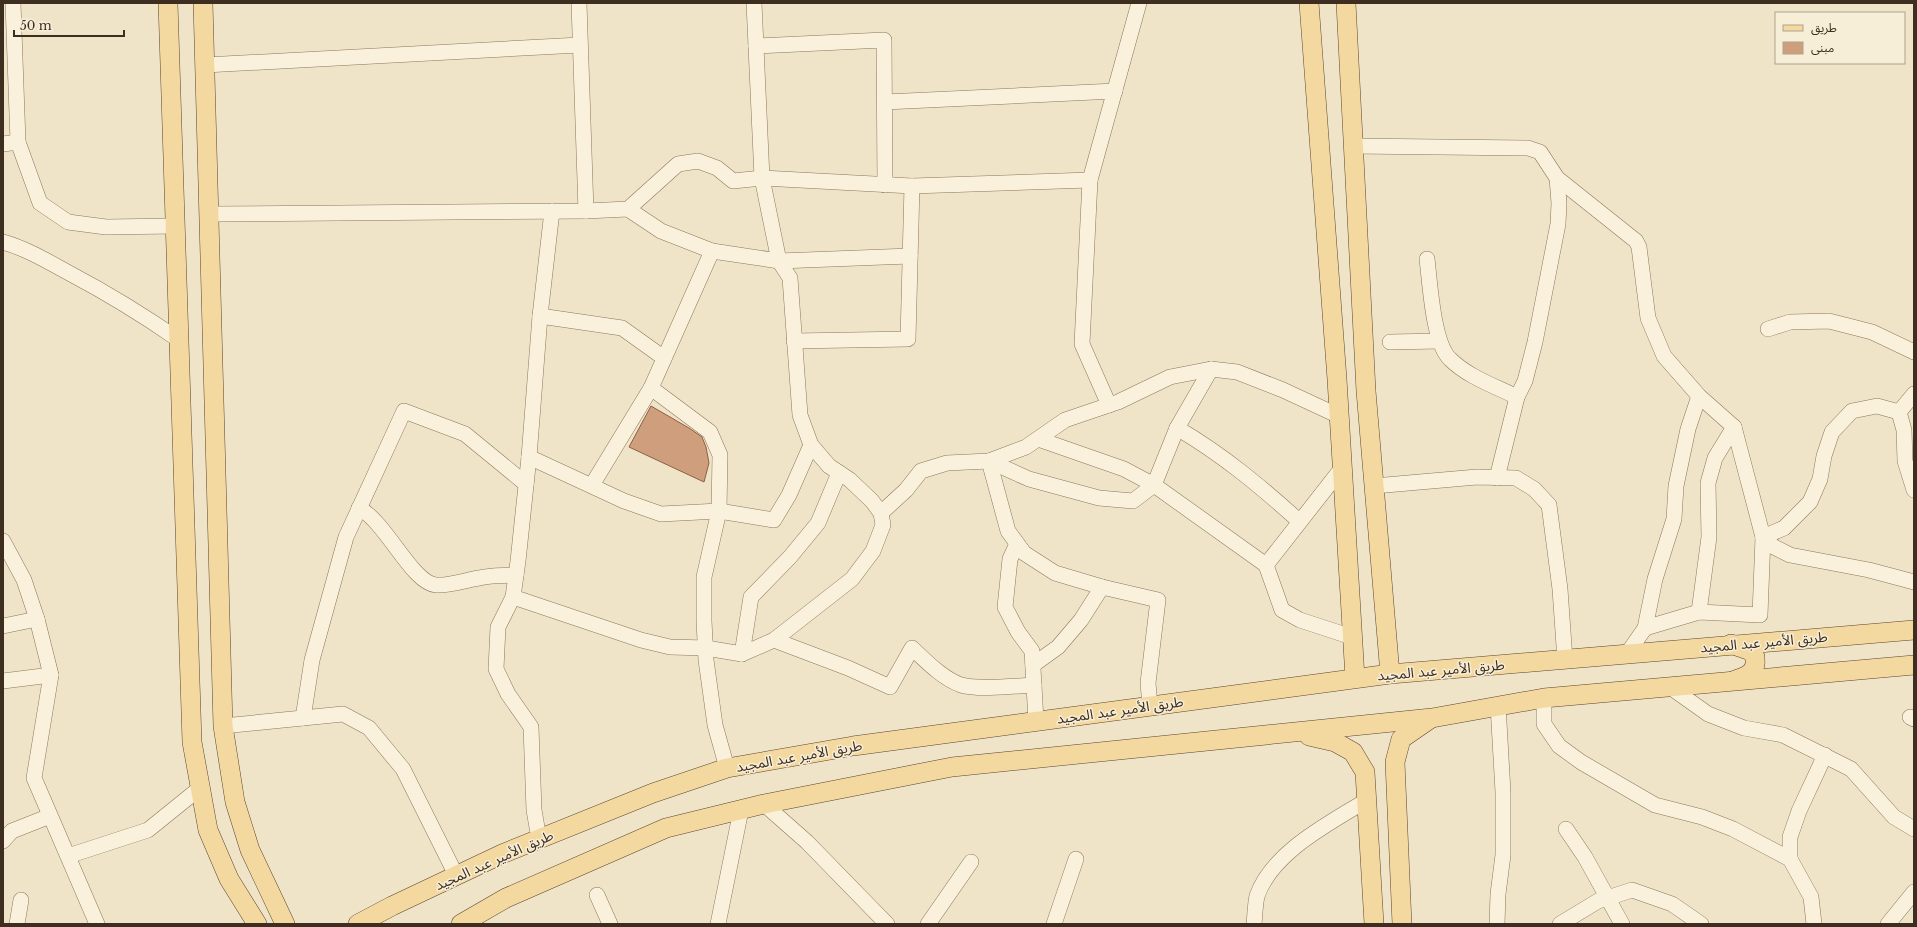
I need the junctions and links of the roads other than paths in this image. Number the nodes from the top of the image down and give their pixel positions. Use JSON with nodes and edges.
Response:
{"nodes":[{"id":1,"x":13,"y":3,"type":"edge"},
{"id":2,"x":168,"y":3,"type":"edge"},
{"id":3,"x":203,"y":3,"type":"edge"},
{"id":4,"x":579,"y":3,"type":"edge"},
{"id":5,"x":754,"y":3,"type":"edge"},
{"id":6,"x":1139,"y":3,"type":"edge"},
{"id":7,"x":1309,"y":3,"type":"edge"},
{"id":8,"x":1346,"y":3,"type":"edge"},
{"id":9,"x":580,"y":45,"type":"junction"},
{"id":10,"x":756,"y":46,"type":"junction"},
{"id":11,"x":205,"y":65,"type":"junction"},
{"id":12,"x":1115,"y":91,"type":"junction"},
{"id":13,"x":884,"y":102,"type":"junction"},
{"id":14,"x":10,"y":143,"type":"edge"},
{"id":15,"x":1353,"y":146,"type":"junction"},
{"id":16,"x":762,"y":178,"type":"junction"},
{"id":17,"x":1557,"y":178,"type":"junction"},
{"id":18,"x":1090,"y":180,"type":"junction"},
{"id":19,"x":885,"y":185,"type":"junction"},
{"id":20,"x":912,"y":186,"type":"junction"},
{"id":21,"x":628,"y":209,"type":"junction"},
{"id":22,"x":552,"y":211,"type":"junction"},
{"id":23,"x":586,"y":211,"type":"junction"},
{"id":24,"x":208,"y":214,"type":"junction"},
{"id":25,"x":174,"y":226,"type":"junction"},
{"id":26,"x":3,"y":242,"type":"edge"},
{"id":27,"x":712,"y":251,"type":"junction"},
{"id":28,"x":910,"y":256,"type":"junction"},
{"id":29,"x":1426,"y":259,"type":"dead end"},
{"id":30,"x":780,"y":261,"type":"junction"},
{"id":31,"x":540,"y":316,"type":"junction"},
{"id":32,"x":1768,"y":329,"type":"dead end"},
{"id":33,"x":178,"y":340,"type":"junction"},
{"id":34,"x":794,"y":341,"type":"junction"},
{"id":35,"x":1439,"y":341,"type":"junction"},
{"id":36,"x":1390,"y":342,"type":"dead end"},
{"id":37,"x":1914,"y":352,"type":"edge"},
{"id":38,"x":664,"y":358,"type":"junction"},
{"id":39,"x":1211,"y":368,"type":"junction"},
{"id":40,"x":651,"y":388,"type":"junction"},
{"id":41,"x":1914,"y":394,"type":"edge"},
{"id":42,"x":1699,"y":396,"type":"junction"},
{"id":43,"x":1517,"y":397,"type":"junction"},
{"id":44,"x":1109,"y":405,"type":"junction"},
{"id":45,"x":1899,"y":412,"type":"junction"},
{"id":46,"x":1339,"y":416,"type":"junction"},
{"id":47,"x":1734,"y":427,"type":"junction"},
{"id":48,"x":1177,"y":428,"type":"junction"},
{"id":49,"x":1038,"y":439,"type":"junction"},
{"id":50,"x":811,"y":445,"type":"junction"},
{"id":51,"x":529,"y":457,"type":"junction"},
{"id":52,"x":989,"y":461,"type":"junction"},
{"id":53,"x":1342,"y":468,"type":"junction"},
{"id":54,"x":839,"y":473,"type":"junction"},
{"id":55,"x":1496,"y":478,"type":"junction"},
{"id":56,"x":526,"y":484,"type":"junction"},
{"id":57,"x":592,"y":485,"type":"junction"},
{"id":58,"x":1154,"y":485,"type":"junction"},
{"id":59,"x":1374,"y":486,"type":"junction"},
{"id":60,"x":1914,"y":490,"type":"edge"},
{"id":61,"x":359,"y":508,"type":"junction"},
{"id":62,"x":719,"y":511,"type":"junction"},
{"id":63,"x":881,"y":513,"type":"junction"},
{"id":64,"x":1299,"y":520,"type":"junction"},
{"id":65,"x":1763,"y":537,"type":"junction"},
{"id":66,"x":3,"y":541,"type":"edge"},
{"id":67,"x":1017,"y":544,"type":"junction"},
{"id":68,"x":1266,"y":565,"type":"junction"},
{"id":69,"x":516,"y":575,"type":"junction"},
{"id":70,"x":1914,"y":582,"type":"edge"},
{"id":71,"x":1102,"y":588,"type":"junction"},
{"id":72,"x":512,"y":597,"type":"junction"},
{"id":73,"x":1699,"y":612,"type":"junction"},
{"id":74,"x":37,"y":619,"type":"junction"},
{"id":75,"x":3,"y":626,"type":"edge"},
{"id":76,"x":1645,"y":628,"type":"junction"},
{"id":77,"x":1914,"y":630,"type":"edge"},
{"id":78,"x":1352,"y":637,"type":"junction"},
{"id":79,"x":774,"y":640,"type":"junction"},
{"id":80,"x":1729,"y":644,"type":"junction"},
{"id":81,"x":706,"y":648,"type":"junction"},
{"id":82,"x":742,"y":654,"type":"junction"},
{"id":83,"x":1627,"y":654,"type":"junction"},
{"id":84,"x":1565,"y":660,"type":"junction"},
{"id":85,"x":1914,"y":665,"type":"edge"},
{"id":86,"x":1033,"y":666,"type":"junction"},
{"id":87,"x":1390,"y":674,"type":"junction"},
{"id":88,"x":51,"y":675,"type":"junction"},
{"id":89,"x":1355,"y":678,"type":"junction"},
{"id":90,"x":3,"y":681,"type":"edge"},
{"id":91,"x":1728,"y":683,"type":"junction"},
{"id":92,"x":1034,"y":685,"type":"junction"},
{"id":93,"x":1670,"y":687,"type":"junction"},
{"id":94,"x":1544,"y":698,"type":"junction"},
{"id":95,"x":1498,"y":705,"type":"junction"},
{"id":96,"x":1150,"y":706,"type":"junction"},
{"id":97,"x":303,"y":718,"type":"junction"},
{"id":98,"x":1432,"y":718,"type":"junction"},
{"id":99,"x":1036,"y":721,"type":"junction"},
{"id":100,"x":223,"y":726,"type":"junction"},
{"id":101,"x":1296,"y":733,"type":"junction"},
{"id":102,"x":1825,"y":755,"type":"junction"},
{"id":103,"x":727,"y":768,"type":"junction"},
{"id":104,"x":200,"y":788,"type":"junction"},
{"id":105,"x":1367,"y":800,"type":"junction"},
{"id":106,"x":764,"y":804,"type":"junction"},
{"id":107,"x":741,"y":810,"type":"junction"},
{"id":108,"x":50,"y":816,"type":"junction"},
{"id":109,"x":1566,"y":829,"type":"dead end"},
{"id":110,"x":1914,"y":829,"type":"edge"},
{"id":111,"x":539,"y":839,"type":"junction"},
{"id":112,"x":3,"y":841,"type":"edge"},
{"id":113,"x":68,"y":856,"type":"junction"},
{"id":114,"x":1076,"y":859,"type":"dead end"},
{"id":115,"x":1790,"y":859,"type":"junction"},
{"id":116,"x":971,"y":862,"type":"dead end"},
{"id":117,"x":456,"y":875,"type":"junction"},
{"id":118,"x":1914,"y":892,"type":"edge"},
{"id":119,"x":598,"y":895,"type":"dead end"},
{"id":120,"x":1609,"y":897,"type":"junction"},
{"id":121,"x":21,"y":900,"type":"dead end"},
{"id":122,"x":17,"y":924,"type":"edge"},
{"id":123,"x":97,"y":924,"type":"edge"},
{"id":124,"x":257,"y":924,"type":"edge"},
{"id":125,"x":285,"y":924,"type":"edge"},
{"id":126,"x":358,"y":924,"type":"edge"},
{"id":127,"x":461,"y":924,"type":"edge"},
{"id":128,"x":610,"y":924,"type":"edge"},
{"id":129,"x":718,"y":924,"type":"edge"},
{"id":130,"x":888,"y":924,"type":"edge"},
{"id":131,"x":928,"y":924,"type":"edge"},
{"id":132,"x":1054,"y":924,"type":"edge"},
{"id":133,"x":1254,"y":924,"type":"edge"},
{"id":134,"x":1374,"y":924,"type":"edge"},
{"id":135,"x":1402,"y":924,"type":"edge"},
{"id":136,"x":1497,"y":924,"type":"edge"},
{"id":137,"x":1560,"y":924,"type":"edge"},
{"id":138,"x":1622,"y":924,"type":"edge"},
{"id":139,"x":1701,"y":924,"type":"edge"},
{"id":140,"x":1814,"y":924,"type":"edge"},
{"id":141,"x":1888,"y":924,"type":"edge"}],
"edges":[{"from":1,"to":14,"type":"street"},
{"from":2,"to":25,"type":"main road"},
{"from":3,"to":11,"type":"main road"},
{"from":4,"to":9,"type":"street"},
{"from":5,"to":10,"type":"street"},
{"from":6,"to":12,"type":"street"},
{"from":7,"to":46,"type":"main road"},
{"from":8,"to":15,"type":"main road"},
{"from":9,"to":11,"type":"street"},
{"from":9,"to":23,"type":"street"},
{"from":10,"to":13,"type":"street"},
{"from":10,"to":16,"type":"street"},
{"from":11,"to":24,"type":"main road"},
{"from":12,"to":13,"type":"street"},
{"from":12,"to":18,"type":"street"},
{"from":13,"to":19,"type":"street"},
{"from":14,"to":25,"type":"street"},
{"from":15,"to":17,"type":"street"},
{"from":15,"to":59,"type":"main road"},
{"from":16,"to":19,"type":"street"},
{"from":16,"to":21,"type":"street"},
{"from":16,"to":30,"type":"street"},
{"from":17,"to":42,"type":"street"},
{"from":17,"to":43,"type":"street"},
{"from":18,"to":20,"type":"street"},
{"from":18,"to":44,"type":"street"},
{"from":19,"to":20,"type":"street"},
{"from":20,"to":28,"type":"street"},
{"from":21,"to":23,"type":"street"},
{"from":21,"to":27,"type":"street"},
{"from":22,"to":23,"type":"street"},
{"from":22,"to":24,"type":"street"},
{"from":22,"to":31,"type":"street"},
{"from":24,"to":100,"type":"main road"},
{"from":25,"to":33,"type":"main road"},
{"from":26,"to":33,"type":"street"},
{"from":27,"to":30,"type":"street"},
{"from":27,"to":38,"type":"street"},
{"from":28,"to":30,"type":"street"},
{"from":28,"to":34,"type":"street"},
{"from":29,"to":35,"type":"street"},
{"from":30,"to":34,"type":"street"},
{"from":31,"to":38,"type":"street"},
{"from":31,"to":51,"type":"street"},
{"from":32,"to":37,"type":"street"},
{"from":33,"to":104,"type":"main road"},
{"from":34,"to":50,"type":"street"},
{"from":35,"to":36,"type":"street"},
{"from":35,"to":43,"type":"street"},
{"from":38,"to":40,"type":"street"},
{"from":39,"to":44,"type":"street"},
{"from":39,"to":46,"type":"street"},
{"from":39,"to":48,"type":"street"},
{"from":40,"to":57,"type":"street"},
{"from":40,"to":62,"type":"street"},
{"from":41,"to":45,"type":"street"},
{"from":42,"to":47,"type":"street"},
{"from":42,"to":76,"type":"street"},
{"from":43,"to":55,"type":"street"},
{"from":44,"to":49,"type":"street"},
{"from":45,"to":60,"type":"street"},
{"from":45,"to":65,"type":"street"},
{"from":46,"to":53,"type":"main road"},
{"from":47,"to":65,"type":"street"},
{"from":47,"to":73,"type":"street"},
{"from":48,"to":58,"type":"street"},
{"from":48,"to":64,"type":"street"},
{"from":49,"to":52,"type":"street"},
{"from":49,"to":58,"type":"street"},
{"from":50,"to":54,"type":"street"},
{"from":50,"to":62,"type":"street"},
{"from":51,"to":56,"type":"street"},
{"from":51,"to":57,"type":"street"},
{"from":52,"to":58,"type":"street"},
{"from":52,"to":63,"type":"street"},
{"from":52,"to":67,"type":"street"},
{"from":53,"to":64,"type":"street"},
{"from":53,"to":78,"type":"main road"},
{"from":54,"to":63,"type":"street"},
{"from":54,"to":82,"type":"street"},
{"from":55,"to":59,"type":"street"},
{"from":55,"to":84,"type":"street"},
{"from":56,"to":61,"type":"street"},
{"from":56,"to":69,"type":"street"},
{"from":57,"to":62,"type":"street"},
{"from":58,"to":68,"type":"street"},
{"from":59,"to":87,"type":"main road"},
{"from":61,"to":69,"type":"street"},
{"from":61,"to":97,"type":"street"},
{"from":62,"to":81,"type":"street"},
{"from":63,"to":79,"type":"street"},
{"from":64,"to":68,"type":"street"},
{"from":65,"to":70,"type":"street"},
{"from":65,"to":73,"type":"street"},
{"from":66,"to":74,"type":"street"},
{"from":67,"to":71,"type":"street"},
{"from":67,"to":86,"type":"street"},
{"from":68,"to":78,"type":"street"},
{"from":69,"to":72,"type":"street"},
{"from":71,"to":86,"type":"street"},
{"from":71,"to":96,"type":"street"},
{"from":72,"to":81,"type":"street"},
{"from":72,"to":111,"type":"street"},
{"from":73,"to":76,"type":"street"},
{"from":74,"to":75,"type":"street"},
{"from":74,"to":88,"type":"street"},
{"from":76,"to":83,"type":"street"},
{"from":77,"to":80,"type":"main road","name":"طريق الأمير عبد المجيد"},
{"from":78,"to":89,"type":"main road"},
{"from":79,"to":82,"type":"street"},
{"from":79,"to":92,"type":"street"},
{"from":80,"to":83,"type":"main road","name":"طريق الأمير عبد المجيد"},
{"from":80,"to":91,"type":"main road"},
{"from":81,"to":82,"type":"street"},
{"from":81,"to":103,"type":"street"},
{"from":83,"to":84,"type":"main road","name":"طريق الأمير عبد المجيد"},
{"from":84,"to":87,"type":"main road","name":"طريق الأمير عبد المجيد"},
{"from":85,"to":91,"type":"main road"},
{"from":86,"to":92,"type":"street"},
{"from":87,"to":89,"type":"main road","name":"طريق الأمير عبد المجيد"},
{"from":88,"to":90,"type":"street"},
{"from":88,"to":108,"type":"street"},
{"from":89,"to":96,"type":"main road","name":"طريق الأمير عبد المجيد"},
{"from":91,"to":93,"type":"main road"},
{"from":92,"to":99,"type":"street"},
{"from":93,"to":94,"type":"main road"},
{"from":93,"to":102,"type":"street"},
{"from":94,"to":95,"type":"main road"},
{"from":94,"to":115,"type":"street"},
{"from":95,"to":98,"type":"main road"},
{"from":95,"to":136,"type":"street"},
{"from":96,"to":99,"type":"main road","name":"طريق الأمير عبد المجيد"},
{"from":97,"to":100,"type":"street"},
{"from":97,"to":117,"type":"street"},
{"from":98,"to":101,"type":"main road"},
{"from":98,"to":135,"type":"main road"},
{"from":99,"to":103,"type":"main road","name":"طريق الأمير عبد المجيد"},
{"from":100,"to":125,"type":"main road"},
{"from":101,"to":105,"type":"main road"},
{"from":101,"to":106,"type":"main road"},
{"from":102,"to":110,"type":"street"},
{"from":102,"to":115,"type":"street"},
{"from":103,"to":111,"type":"main road","name":"طريق الأمير عبد المجيد"},
{"from":104,"to":113,"type":"street"},
{"from":104,"to":124,"type":"main road"},
{"from":105,"to":133,"type":"street"},
{"from":105,"to":134,"type":"main road"},
{"from":106,"to":107,"type":"main road"},
{"from":106,"to":130,"type":"street"},
{"from":107,"to":127,"type":"main road"},
{"from":107,"to":129,"type":"street"},
{"from":108,"to":112,"type":"street"},
{"from":108,"to":113,"type":"street"},
{"from":109,"to":120,"type":"street"},
{"from":111,"to":117,"type":"main road","name":"طريق الأمير عبد المجيد"},
{"from":113,"to":123,"type":"street"},
{"from":114,"to":132,"type":"street"},
{"from":115,"to":140,"type":"street"},
{"from":116,"to":131,"type":"street"},
{"from":117,"to":126,"type":"main road","name":"طريق الأمير عبد المجيد"},
{"from":118,"to":141,"type":"street"},
{"from":119,"to":128,"type":"street"},
{"from":120,"to":137,"type":"street"},
{"from":120,"to":138,"type":"street"},
{"from":120,"to":139,"type":"street"},
{"from":121,"to":122,"type":"street"}]}
